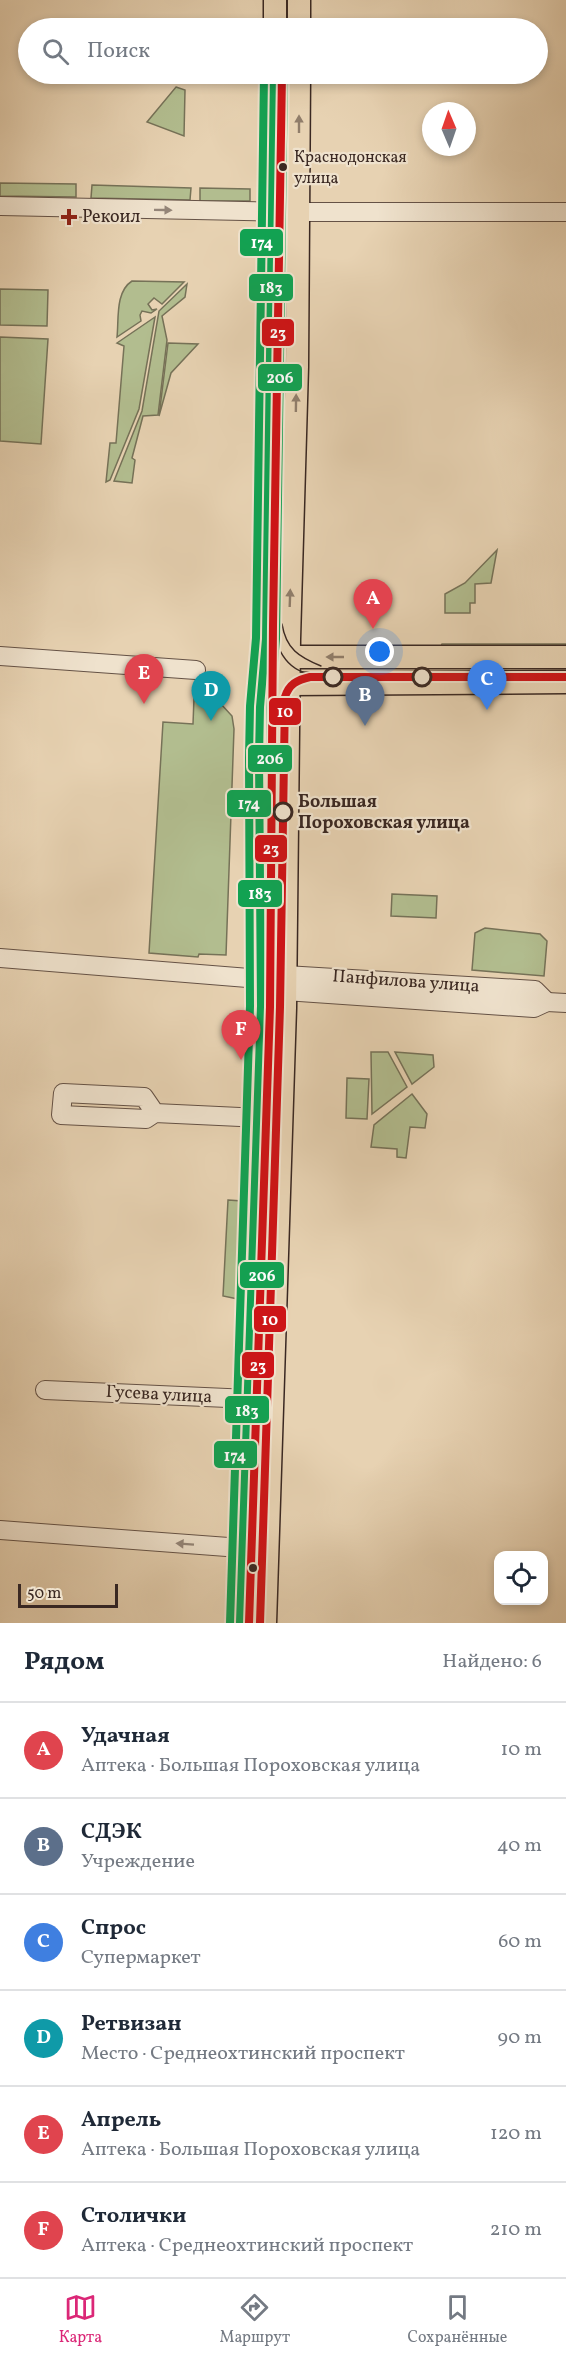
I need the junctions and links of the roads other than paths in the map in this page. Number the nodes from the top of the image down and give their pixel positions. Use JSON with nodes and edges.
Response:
{"nodes":[{"id":1,"x":275,"y":0,"type":"edge"},
{"id":2,"x":299,"y":0,"type":"edge"},
{"id":3,"x":275,"y":18,"type":"edge"},
{"id":4,"x":299,"y":18,"type":"edge"},
{"id":5,"x":274,"y":84,"type":"edge"},
{"id":6,"x":299,"y":84,"type":"edge"},
{"id":7,"x":0,"y":206,"type":"edge"},
{"id":8,"x":272,"y":212,"type":"junction"},
{"id":9,"x":298,"y":212,"type":"junction"},
{"id":10,"x":566,"y":212,"type":"edge"},
{"id":11,"x":0,"y":656,"type":"edge"},
{"id":12,"x":289,"y":657,"type":"junction"},
{"id":13,"x":566,"y":657,"type":"edge"},
{"id":14,"x":196,"y":670,"type":"dead end"},
{"id":15,"x":264,"y":670,"type":"junction"},
{"id":16,"x":566,"y":682,"type":"edge"},
{"id":17,"x":289,"y":684,"type":"junction"},
{"id":18,"x":0,"y":958,"type":"edge"},
{"id":19,"x":261,"y":979,"type":"junction"},
{"id":20,"x":285,"y":983,"type":"junction"},
{"id":21,"x":566,"y":1003,"type":"edge"},
{"id":22,"x":155,"y":1113,"type":"dead end"},
{"id":23,"x":258,"y":1118,"type":"junction"},
{"id":24,"x":282,"y":1119,"type":"junction"},
{"id":25,"x":45,"y":1390,"type":"dead end"},
{"id":26,"x":248,"y":1399,"type":"junction"},
{"id":27,"x":273,"y":1400,"type":"junction"},
{"id":28,"x":0,"y":1530,"type":"edge"},
{"id":29,"x":243,"y":1549,"type":"junction"},
{"id":30,"x":268,"y":1550,"type":"junction"},
{"id":31,"x":240,"y":1623,"type":"edge"},
{"id":32,"x":265,"y":1623,"type":"edge"}],
"edges":[{"from":1,"to":3,"type":"main road"},
{"from":2,"to":4,"type":"main road"},
{"from":5,"to":8,"type":"main road"},
{"from":9,"to":6,"type":"main road","one_way":true},
{"from":7,"to":8,"type":"street","one_way":true},
{"from":8,"to":9,"type":"street"},
{"from":8,"to":15,"type":"main road"},
{"from":9,"to":10,"type":"street"},
{"from":12,"to":9,"type":"main road","one_way":true},
{"from":11,"to":14,"type":"street"},
{"from":13,"to":12,"type":"main road","one_way":true},
{"from":12,"to":15,"type":"main road"},
{"from":12,"to":17,"type":"main road"},
{"from":15,"to":17,"type":"main road"},
{"from":15,"to":19,"type":"main road"},
{"from":16,"to":17,"type":"main road"},
{"from":17,"to":20,"type":"main road"},
{"from":18,"to":19,"type":"street","name":"Панфилова улица"},
{"from":19,"to":20,"type":"street","name":"Панфилова улица"},
{"from":19,"to":23,"type":"main road"},
{"from":20,"to":21,"type":"street","name":"Панфилова улица"},
{"from":20,"to":24,"type":"main road"},
{"from":22,"to":23,"type":"street"},
{"from":23,"to":24,"type":"street"},
{"from":23,"to":26,"type":"main road"},
{"from":24,"to":27,"type":"main road"},
{"from":25,"to":26,"type":"street","name":"Гусева улица"},
{"from":26,"to":27,"type":"street","name":"Гусева улица"},
{"from":26,"to":29,"type":"main road"},
{"from":27,"to":30,"type":"main road"},
{"from":29,"to":28,"type":"street","one_way":true},
{"from":29,"to":30,"type":"street"},
{"from":29,"to":31,"type":"main road"},
{"from":30,"to":32,"type":"main road"}]}
